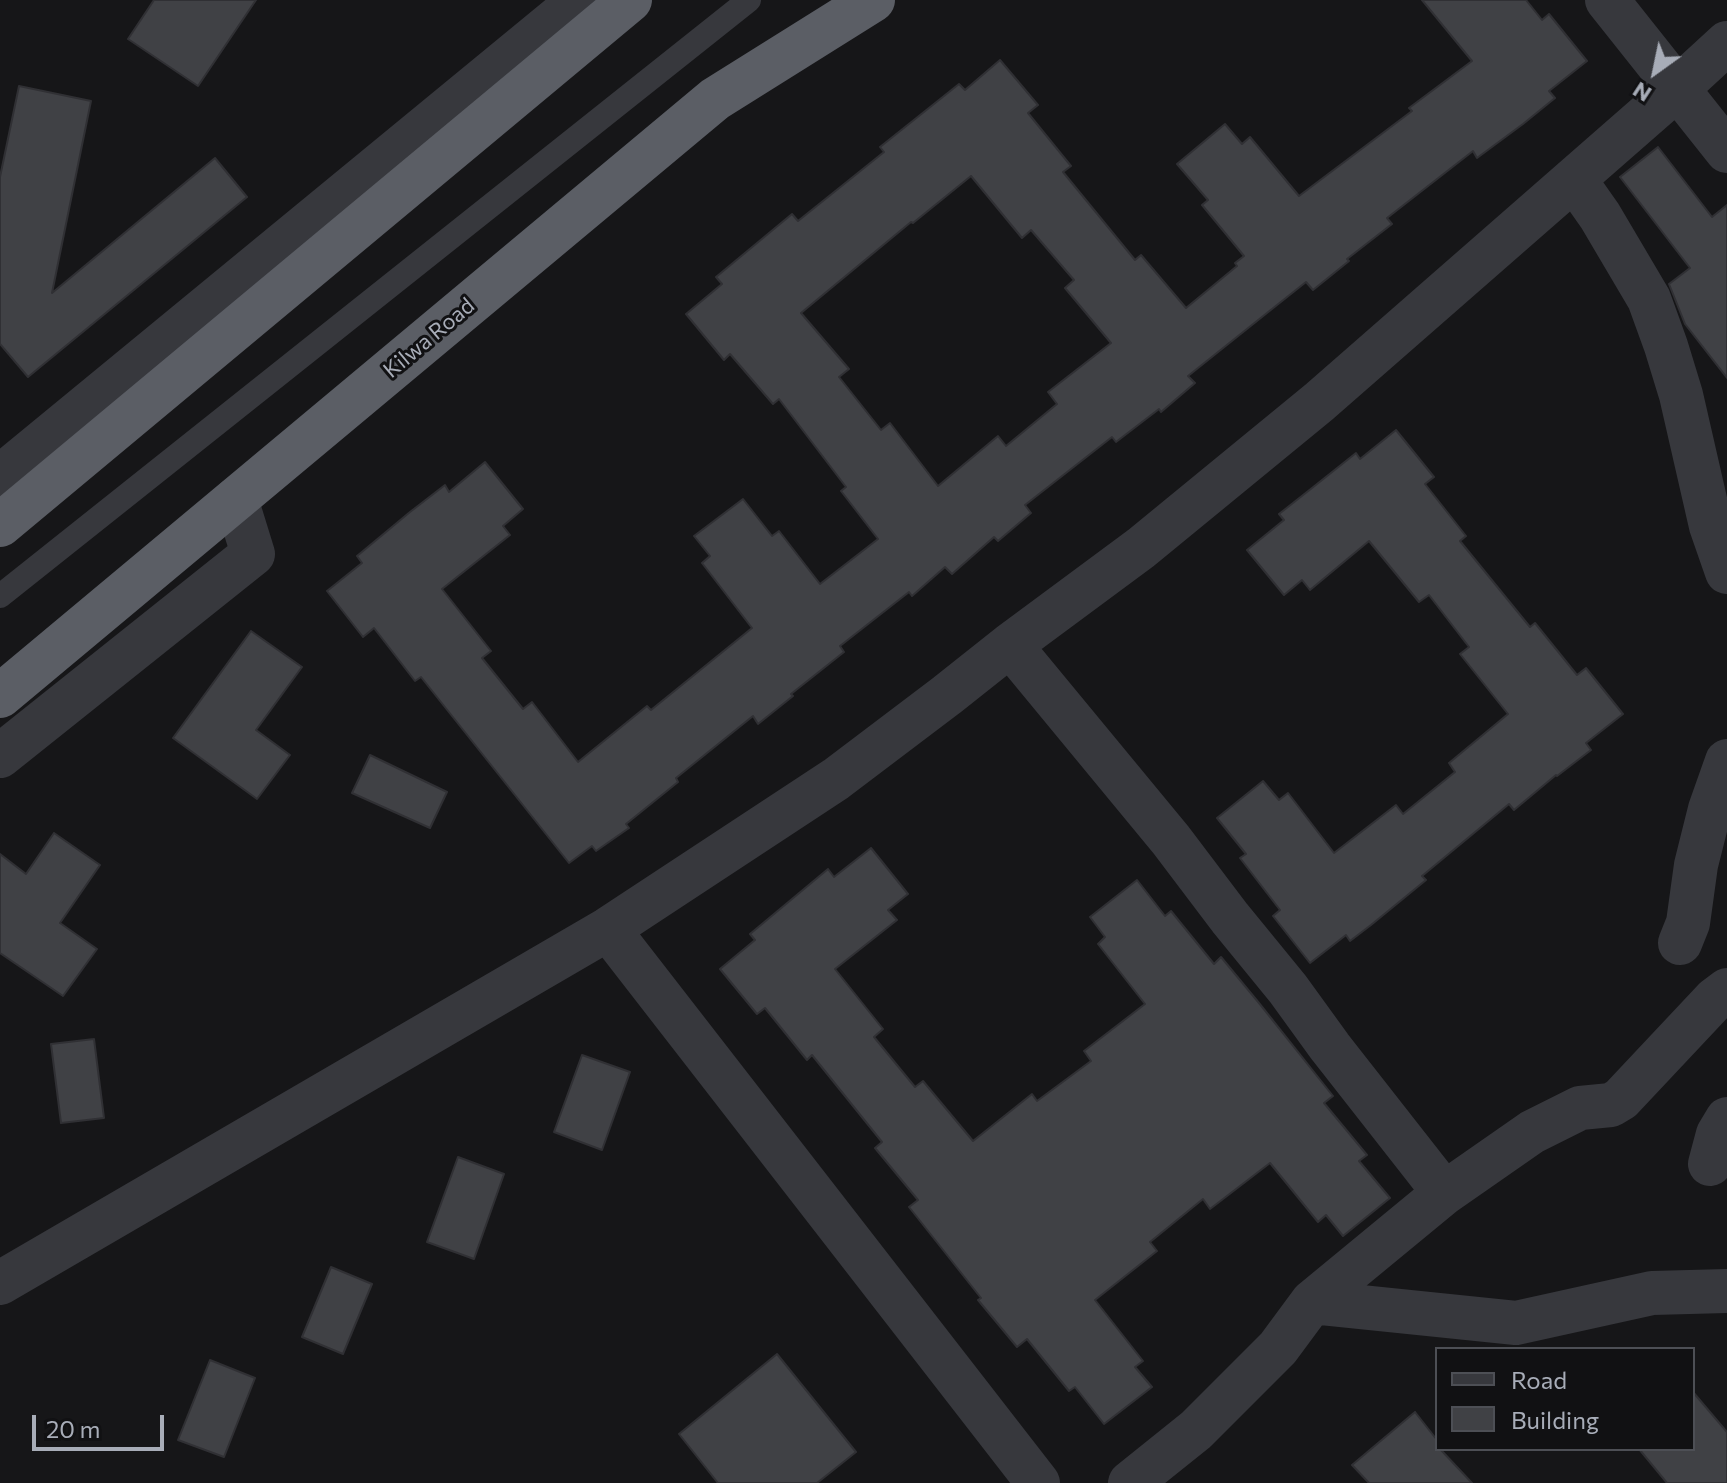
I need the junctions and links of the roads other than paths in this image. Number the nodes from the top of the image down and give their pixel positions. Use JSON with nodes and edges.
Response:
{"nodes":[{"id":1,"x":580,"y":0,"type":"edge"},
{"id":2,"x":630,"y":0,"type":"edge"},
{"id":3,"x":749,"y":0,"type":"edge"},
{"id":4,"x":873,"y":0,"type":"edge"},
{"id":5,"x":1607,"y":0,"type":"edge"},
{"id":6,"x":1727,"y":43,"type":"edge"},
{"id":7,"x":1678,"y":88,"type":"junction"},
{"id":8,"x":1727,"y":151,"type":"edge"},
{"id":9,"x":1574,"y":179,"type":"junction"},
{"id":10,"x":19,"y":461,"type":"edge"},
{"id":11,"x":236,"y":499,"type":"junction"},
{"id":12,"x":0,"y":525,"type":"edge"},
{"id":13,"x":1727,"y":572,"type":"edge"},
{"id":14,"x":0,"y":596,"type":"edge"},
{"id":15,"x":1010,"y":645,"type":"junction"},
{"id":16,"x":0,"y":696,"type":"edge"},
{"id":17,"x":0,"y":756,"type":"edge"},
{"id":18,"x":1727,"y":761,"type":"edge"},
{"id":19,"x":608,"y":929,"type":"junction"},
{"id":20,"x":1680,"y":943,"type":"dead end"},
{"id":21,"x":1727,"y":990,"type":"edge"},
{"id":22,"x":1727,"y":1119,"type":"edge"},
{"id":23,"x":1710,"y":1164,"type":"dead end"},
{"id":24,"x":1443,"y":1194,"type":"junction"},
{"id":25,"x":0,"y":1283,"type":"edge"},
{"id":26,"x":1727,"y":1291,"type":"edge"},
{"id":27,"x":1312,"y":1302,"type":"junction"},
{"id":28,"x":1038,"y":1483,"type":"edge"},
{"id":29,"x":1130,"y":1483,"type":"edge"}],
"edges":[{"from":1,"to":10,"type":"street"},
{"from":2,"to":10,"type":"highway"},
{"from":3,"to":14,"type":"lane"},
{"from":4,"to":11,"type":"highway","name":"Kilwa Road"},
{"from":5,"to":7,"type":"street"},
{"from":6,"to":7,"type":"street"},
{"from":7,"to":8,"type":"street"},
{"from":7,"to":9,"type":"street"},
{"from":9,"to":13,"type":"street"},
{"from":9,"to":15,"type":"street"},
{"from":10,"to":12,"type":"highway"},
{"from":11,"to":16,"type":"highway","name":"Kilwa Road"},
{"from":11,"to":17,"type":"street"},
{"from":15,"to":19,"type":"street"},
{"from":15,"to":24,"type":"street"},
{"from":18,"to":20,"type":"street"},
{"from":19,"to":25,"type":"street"},
{"from":19,"to":28,"type":"street"},
{"from":21,"to":24,"type":"street"},
{"from":22,"to":23,"type":"street"},
{"from":24,"to":27,"type":"street"},
{"from":26,"to":27,"type":"street"},
{"from":27,"to":29,"type":"street"}]}
